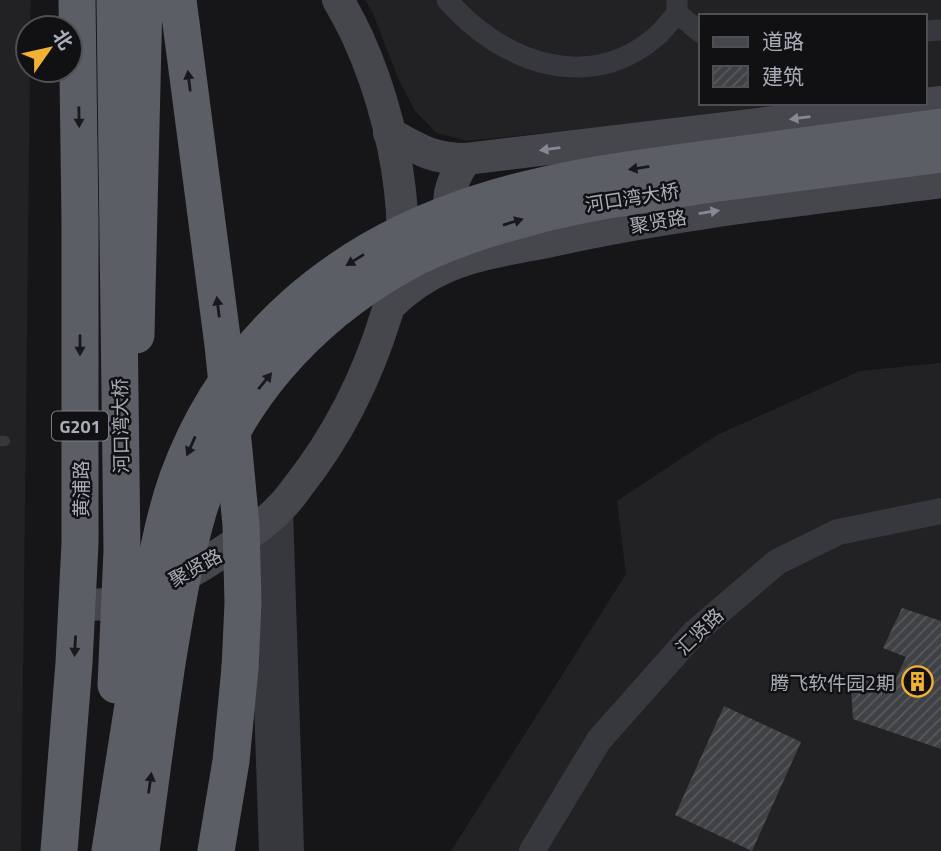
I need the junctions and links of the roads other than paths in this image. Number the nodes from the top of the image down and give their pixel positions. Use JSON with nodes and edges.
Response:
{"nodes":[{"id":1,"x":77,"y":0,"type":"edge"},
{"id":2,"x":115,"y":0,"type":"edge"},
{"id":3,"x":144,"y":0,"type":"edge"},
{"id":4,"x":178,"y":0,"type":"edge"},
{"id":5,"x":338,"y":0,"type":"edge"},
{"id":6,"x":447,"y":0,"type":"edge"},
{"id":7,"x":677,"y":6,"type":"edge"},
{"id":8,"x":699,"y":31,"type":"edge"},
{"id":9,"x":916,"y":105,"type":"edge"},
{"id":10,"x":941,"y":127,"type":"edge"},
{"id":11,"x":389,"y":132,"type":"junction"},
{"id":12,"x":941,"y":154,"type":"edge"},
{"id":13,"x":466,"y":159,"type":"junction"},
{"id":14,"x":708,"y":172,"type":"junction"},
{"id":15,"x":941,"y":182,"type":"edge"},
{"id":16,"x":469,"y":259,"type":"junction"},
{"id":17,"x":390,"y":305,"type":"junction"},
{"id":18,"x":941,"y":511,"type":"edge"},
{"id":19,"x":271,"y":517,"type":"junction"},
{"id":20,"x":130,"y":598,"type":"junction"},
{"id":21,"x":77,"y":605,"type":"junction"},
{"id":22,"x":123,"y":769,"type":"junction"},
{"id":23,"x":59,"y":851,"type":"edge"},
{"id":24,"x":109,"y":851,"type":"edge"},
{"id":25,"x":119,"y":851,"type":"edge"},
{"id":26,"x":141,"y":851,"type":"edge"},
{"id":27,"x":216,"y":851,"type":"edge"},
{"id":28,"x":272,"y":851,"type":"edge"},
{"id":29,"x":291,"y":851,"type":"edge"},
{"id":30,"x":532,"y":851,"type":"edge"}],
"edges":[{"from":1,"to":21,"type":"highway","name":"黄浦路","number":"G201","one_way":true},
{"from":2,"to":24,"type":"highway","name":"河口湾大桥","bridge":true},
{"from":3,"to":20,"type":"highway","number":"G201"},
{"from":27,"to":4,"type":"highway","one_way":true,"bridge":true},
{"from":5,"to":11,"type":"main road","name":"聚贤路"},
{"from":6,"to":7,"type":"street"},
{"from":7,"to":8,"type":"street"},
{"from":9,"to":13,"type":"main road","one_way":true},
{"from":10,"to":14,"type":"highway","name":"河口湾大桥"},
{"from":11,"to":13,"type":"main road"},
{"from":11,"to":17,"type":"main road","name":"聚贤路"},
{"from":12,"to":14,"type":"highway","name":"河口湾大桥"},
{"from":13,"to":16,"type":"main road"},
{"from":14,"to":22,"type":"highway","name":"河口湾大桥","one_way":true,"bridge":true},
{"from":26,"to":14,"type":"highway","name":"河口湾大桥","one_way":true,"bridge":true},
{"from":16,"to":15,"type":"main road","name":"聚贤路","one_way":true},
{"from":16,"to":17,"type":"main road","name":"聚贤路"},
{"from":17,"to":19,"type":"main road","name":"聚贤路"},
{"from":18,"to":30,"type":"street","name":"汇贤路"},
{"from":19,"to":20,"type":"main road","name":"聚贤路"},
{"from":19,"to":28,"type":"street"},
{"from":19,"to":29,"type":"street"},
{"from":20,"to":21,"type":"main road","name":"聚贤路"},
{"from":20,"to":22,"type":"highway","number":"G201"},
{"from":21,"to":23,"type":"highway","name":"黄浦路","number":"G201","one_way":true},
{"from":22,"to":24,"type":"highway","name":"河口湾大桥","bridge":true},
{"from":22,"to":25,"type":"highway","number":"G201"}]}
